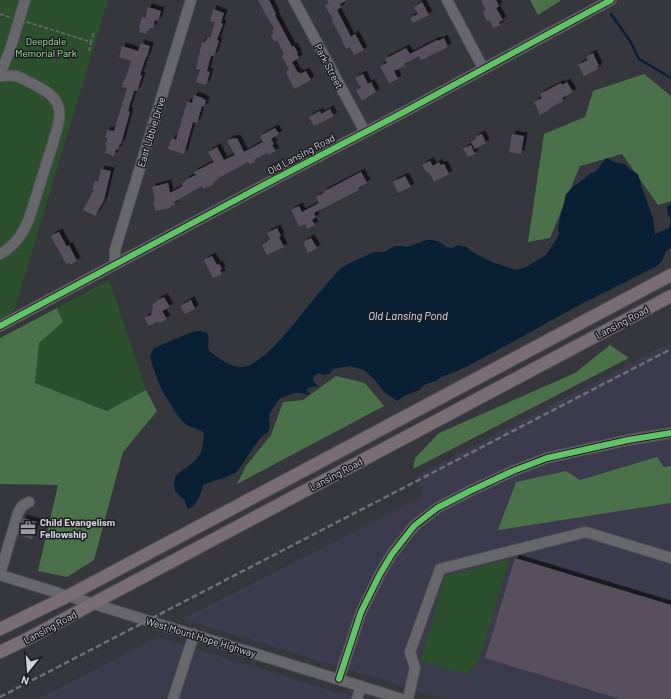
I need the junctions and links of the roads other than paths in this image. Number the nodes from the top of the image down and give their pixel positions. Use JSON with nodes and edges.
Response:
{"nodes":[{"id":1,"x":25,"y":0,"type":"edge"},
{"id":2,"x":191,"y":0,"type":"edge"},
{"id":3,"x":294,"y":0,"type":"edge"},
{"id":4,"x":447,"y":0,"type":"edge"},
{"id":5,"x":611,"y":0,"type":"edge"},
{"id":6,"x":484,"y":68,"type":"junction"},
{"id":7,"x":0,"y":75,"type":"edge"},
{"id":8,"x":365,"y":132,"type":"junction"},
{"id":9,"x":0,"y":254,"type":"edge"},
{"id":10,"x":115,"y":264,"type":"junction"},
{"id":11,"x":671,"y":275,"type":"edge"},
{"id":12,"x":671,"y":296,"type":"edge"},
{"id":13,"x":0,"y":326,"type":"edge"},
{"id":14,"x":671,"y":433,"type":"edge"},
{"id":15,"x":30,"y":502,"type":"dead end"},
{"id":16,"x":671,"y":558,"type":"edge"},
{"id":17,"x":0,"y":575,"type":"edge"},
{"id":18,"x":68,"y":596,"type":"junction"},
{"id":19,"x":94,"y":603,"type":"junction"},
{"id":20,"x":0,"y":629,"type":"edge"},
{"id":21,"x":194,"y":634,"type":"junction"},
{"id":22,"x":0,"y":652,"type":"edge"},
{"id":23,"x":339,"y":679,"type":"junction"},
{"id":24,"x":361,"y":686,"type":"junction"},
{"id":25,"x":383,"y":697,"type":"edge"},
{"id":26,"x":173,"y":699,"type":"edge"},
{"id":27,"x":357,"y":699,"type":"edge"},
{"id":28,"x":402,"y":699,"type":"edge"},
{"id":29,"x":408,"y":699,"type":"edge"}],
"edges":[{"from":1,"to":7,"type":"street"},
{"from":2,"to":10,"type":"street","name":"East Libbie Drive"},
{"from":3,"to":8,"type":"street","name":"Park Street"},
{"from":4,"to":6,"type":"street"},
{"from":5,"to":6,"type":"street","name":"Old Lansing Road"},
{"from":6,"to":8,"type":"street","name":"Old Lansing Road"},
{"from":7,"to":9,"type":"street"},
{"from":8,"to":10,"type":"street","name":"Old Lansing Road"},
{"from":10,"to":13,"type":"street","name":"Old Lansing Road"},
{"from":11,"to":18,"type":"main road","name":"Lansing Road"},
{"from":12,"to":19,"type":"main road","name":"Lansing Road"},
{"from":14,"to":23,"type":"street"},
{"from":15,"to":17,"type":"street"},
{"from":16,"to":29,"type":"street"},
{"from":17,"to":18,"type":"street","name":"West Mount Hope Highway"},
{"from":18,"to":19,"type":"street","name":"West Mount Hope Highway"},
{"from":18,"to":20,"type":"main road","name":"Lansing Road"},
{"from":19,"to":21,"type":"street","name":"West Mount Hope Highway"},
{"from":19,"to":22,"type":"main road","name":"Lansing Road"},
{"from":21,"to":23,"type":"street","name":"West Mount Hope Highway"},
{"from":21,"to":26,"type":"street"},
{"from":23,"to":24,"type":"street","name":"West Mount Hope Highway"},
{"from":24,"to":25,"type":"street","name":"West Mount Hope Highway"},
{"from":24,"to":27,"type":"street"},
{"from":25,"to":28,"type":"street","name":"West Mount Hope Highway"}]}
